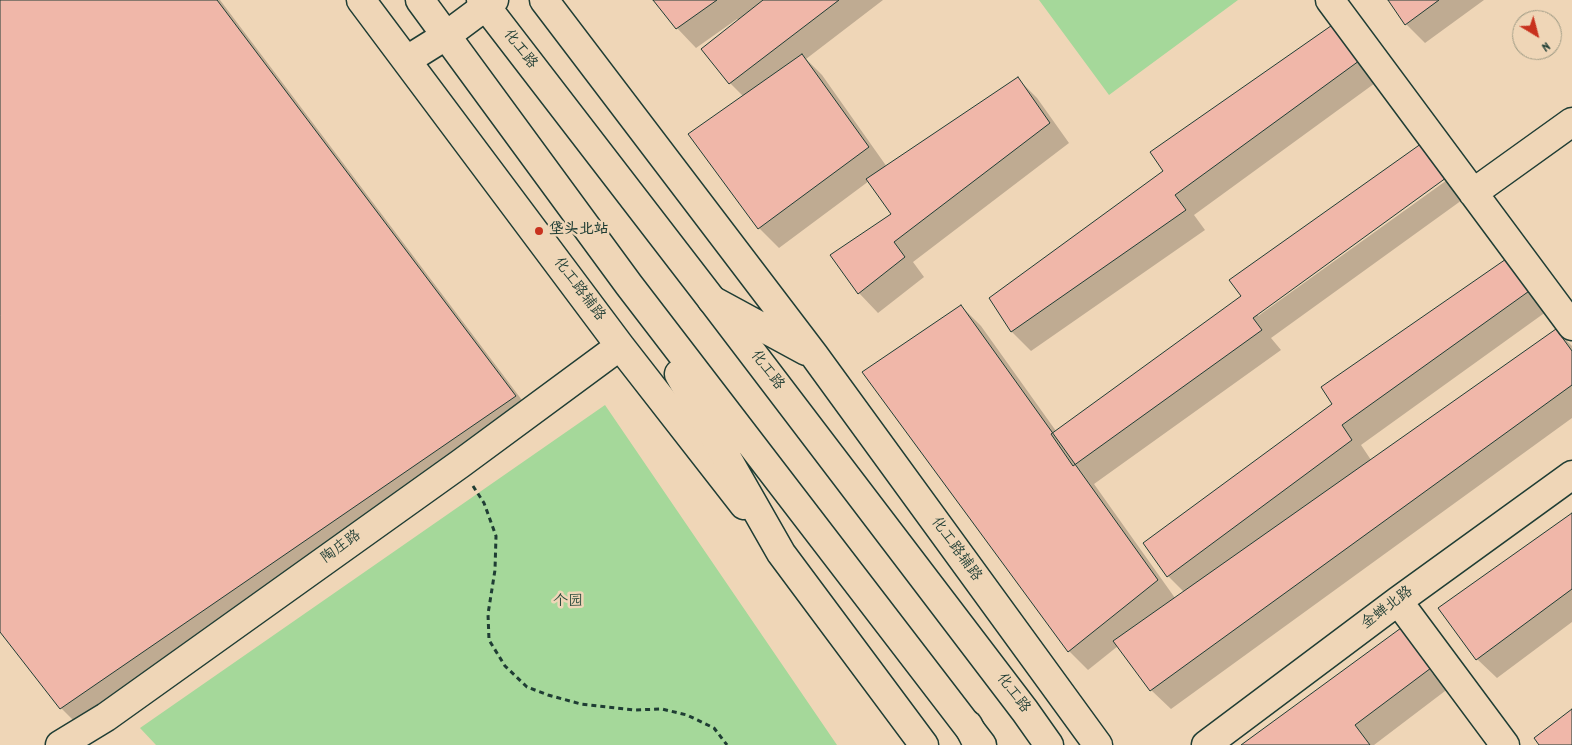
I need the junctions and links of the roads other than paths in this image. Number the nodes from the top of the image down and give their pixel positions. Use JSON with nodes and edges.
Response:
{"nodes":[{"id":1,"x":361,"y":0,"type":"edge"},
{"id":2,"x":420,"y":0,"type":"edge"},
{"id":3,"x":544,"y":0,"type":"edge"},
{"id":4,"x":1330,"y":0,"type":"edge"},
{"id":5,"x":487,"y":2,"type":"edge"},
{"id":6,"x":446,"y":35,"type":"junction"},
{"id":7,"x":406,"y":60,"type":"junction"},
{"id":8,"x":1572,"y":122,"type":"edge"},
{"id":9,"x":1473,"y":193,"type":"junction"},
{"id":10,"x":629,"y":286,"type":"junction"},
{"id":11,"x":712,"y":300,"type":"junction"},
{"id":12,"x":1572,"y":326,"type":"edge"},
{"id":13,"x":620,"y":346,"type":"junction"},
{"id":14,"x":814,"y":355,"type":"junction"},
{"id":15,"x":1572,"y":475,"type":"edge"},
{"id":16,"x":781,"y":552,"type":"junction"},
{"id":17,"x":1398,"y":602,"type":"junction"},
{"id":18,"x":976,"y":738,"type":"edge"},
{"id":19,"x":60,"y":745,"type":"edge"},
{"id":20,"x":924,"y":745,"type":"edge"},
{"id":21,"x":1049,"y":745,"type":"edge"},
{"id":22,"x":1098,"y":745,"type":"edge"},
{"id":23,"x":1206,"y":745,"type":"edge"},
{"id":24,"x":1505,"y":745,"type":"edge"}],
"edges":[{"from":1,"to":7,"type":"street","name":"化工路辅路"},
{"from":2,"to":6,"type":"street"},
{"from":3,"to":14,"type":"street","name":"化工路辅路"},
{"from":4,"to":9,"type":"street"},
{"from":5,"to":6,"type":"street"},
{"from":5,"to":11,"type":"street","name":"化工路"},
{"from":6,"to":7,"type":"street"},
{"from":6,"to":10,"type":"street"},
{"from":7,"to":13,"type":"street","name":"化工路辅路"},
{"from":8,"to":9,"type":"street"},
{"from":9,"to":12,"type":"street"},
{"from":10,"to":16,"type":"street","name":"化工路辅路"},
{"from":10,"to":18,"type":"street"},
{"from":11,"to":14,"type":"street","name":"化工路辅路"},
{"from":11,"to":21,"type":"street","name":"化工路"},
{"from":13,"to":16,"type":"street","name":"化工路辅路"},
{"from":13,"to":19,"type":"street","name":"陶庄路"},
{"from":14,"to":22,"type":"street","name":"化工路辅路"},
{"from":15,"to":17,"type":"street","name":"金蝉北路"},
{"from":16,"to":20,"type":"street","name":"化工路辅路"},
{"from":17,"to":23,"type":"street","name":"金蝉北路"},
{"from":17,"to":24,"type":"street"}]}
